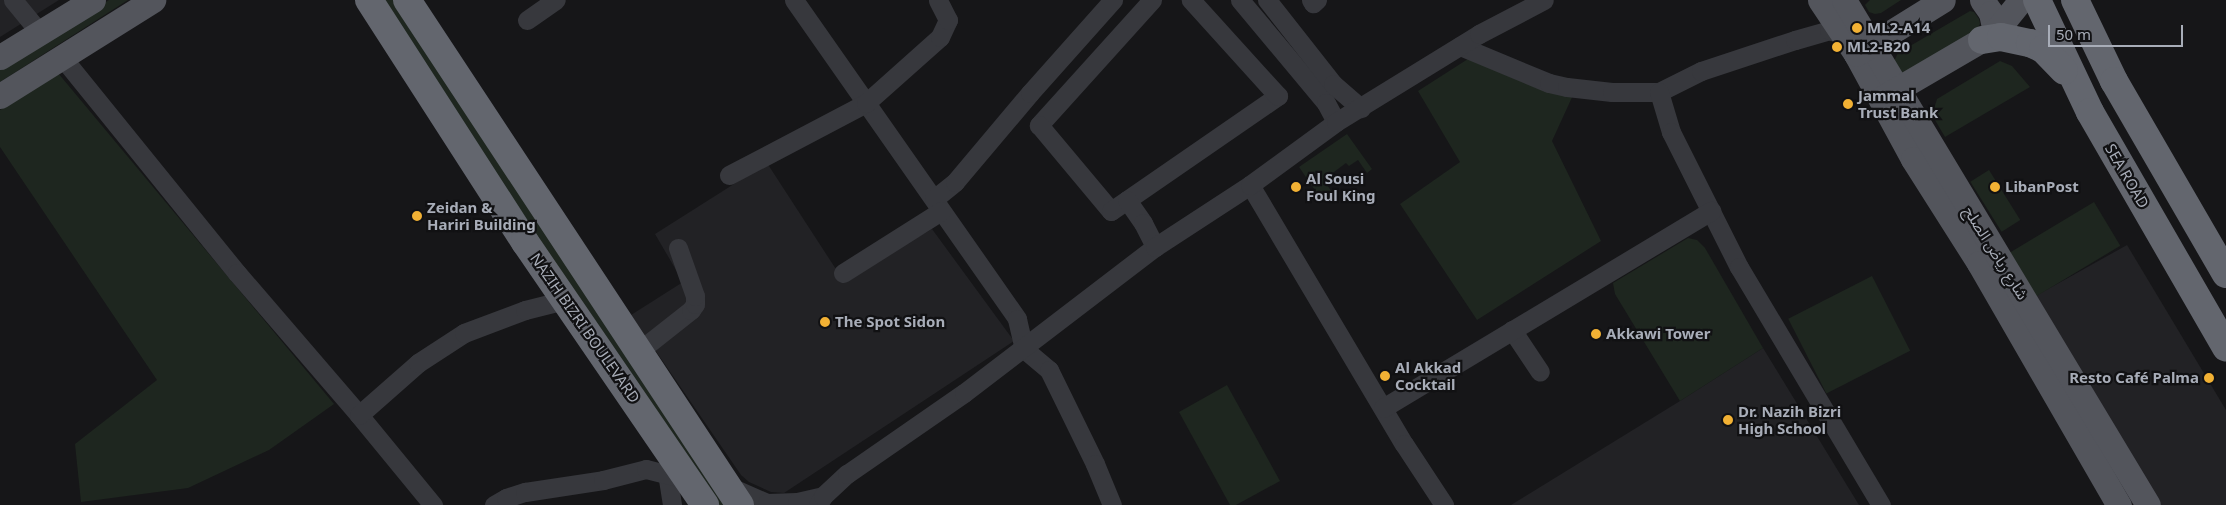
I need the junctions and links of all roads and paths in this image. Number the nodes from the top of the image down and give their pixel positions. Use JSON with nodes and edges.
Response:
{"nodes":[{"id":1,"x":13,"y":0,"type":"edge"},
{"id":2,"x":93,"y":0,"type":"edge"},
{"id":3,"x":153,"y":0,"type":"edge"},
{"id":4,"x":369,"y":0,"type":"edge"},
{"id":5,"x":407,"y":0,"type":"edge"},
{"id":6,"x":556,"y":0,"type":"edge"},
{"id":7,"x":794,"y":0,"type":"edge"},
{"id":8,"x":938,"y":0,"type":"edge"},
{"id":9,"x":1113,"y":0,"type":"edge"},
{"id":10,"x":1152,"y":0,"type":"edge"},
{"id":11,"x":1191,"y":0,"type":"edge"},
{"id":12,"x":1240,"y":0,"type":"edge"},
{"id":13,"x":1267,"y":0,"type":"edge"},
{"id":14,"x":1311,"y":0,"type":"edge"},
{"id":15,"x":1317,"y":0,"type":"edge"},
{"id":16,"x":1544,"y":0,"type":"edge"},
{"id":17,"x":1820,"y":0,"type":"edge"},
{"id":18,"x":1844,"y":0,"type":"edge"},
{"id":19,"x":1943,"y":0,"type":"edge"},
{"id":20,"x":1982,"y":0,"type":"edge"},
{"id":21,"x":2021,"y":0,"type":"edge"},
{"id":22,"x":2037,"y":0,"type":"edge"},
{"id":23,"x":2072,"y":5,"type":"edge"},
{"id":24,"x":527,"y":20,"type":"dead end"},
{"id":25,"x":40,"y":33,"type":"junction"},
{"id":26,"x":1989,"y":36,"type":"junction"},
{"id":27,"x":1857,"y":44,"type":"junction"},
{"id":28,"x":1460,"y":46,"type":"junction"},
{"id":29,"x":0,"y":57,"type":"edge"},
{"id":30,"x":62,"y":57,"type":"junction"},
{"id":31,"x":1659,"y":92,"type":"junction"},
{"id":32,"x":1889,"y":95,"type":"junction"},
{"id":33,"x":2082,"y":95,"type":"junction"},
{"id":34,"x":0,"y":96,"type":"edge"},
{"id":35,"x":866,"y":103,"type":"junction"},
{"id":36,"x":1361,"y":108,"type":"junction"},
{"id":37,"x":1336,"y":122,"type":"junction"},
{"id":38,"x":729,"y":175,"type":"dead end"},
{"id":39,"x":1250,"y":186,"type":"junction"},
{"id":40,"x":1127,"y":200,"type":"junction"},
{"id":41,"x":938,"y":205,"type":"junction"},
{"id":42,"x":1711,"y":211,"type":"junction"},
{"id":43,"x":1155,"y":247,"type":"junction"},
{"id":44,"x":678,"y":248,"type":"dead end"},
{"id":45,"x":843,"y":273,"type":"dead end"},
{"id":46,"x":2226,"y":274,"type":"edge"},
{"id":47,"x":565,"y":300,"type":"junction"},
{"id":48,"x":1512,"y":330,"type":"junction"},
{"id":49,"x":2226,"y":348,"type":"edge"},
{"id":50,"x":1024,"y":349,"type":"junction"},
{"id":51,"x":639,"y":351,"type":"junction"},
{"id":52,"x":1540,"y":372,"type":"dead end"},
{"id":53,"x":1383,"y":408,"type":"junction"},
{"id":54,"x":359,"y":414,"type":"junction"},
{"id":55,"x":678,"y":477,"type":"junction"},
{"id":56,"x":734,"y":495,"type":"edge"},
{"id":57,"x":820,"y":501,"type":"edge"},
{"id":58,"x":433,"y":505,"type":"edge"},
{"id":59,"x":494,"y":505,"type":"edge"},
{"id":60,"x":672,"y":505,"type":"edge"},
{"id":61,"x":705,"y":505,"type":"edge"},
{"id":62,"x":1112,"y":505,"type":"edge"},
{"id":63,"x":1444,"y":505,"type":"edge"},
{"id":64,"x":1881,"y":505,"type":"edge"},
{"id":65,"x":2119,"y":505,"type":"edge"},
{"id":66,"x":2148,"y":505,"type":"edge"}],
"edges":[{"from":1,"to":25,"type":"street"},
{"from":2,"to":25,"type":"main road"},
{"from":3,"to":30,"type":"main road"},
{"from":4,"to":47,"type":"highway","name":"NAZIH BIZRI BOULEVARD"},
{"from":5,"to":51,"type":"highway","name":"NAZIH BIZRI BOULEVARD"},
{"from":6,"to":24,"type":"street"},
{"from":7,"to":35,"type":"street"},
{"from":8,"to":35,"type":"street"},
{"from":9,"to":41,"type":"street"},
{"from":10,"to":40,"type":"street"},
{"from":11,"to":40,"type":"street"},
{"from":12,"to":37,"type":"street"},
{"from":13,"to":36,"type":"street"},
{"from":14,"to":15,"type":"street"},
{"from":16,"to":28,"type":"street"},
{"from":17,"to":27,"type":"main road","name":"شارع رياض الصلح"},
{"from":18,"to":27,"type":"main road","name":"شارع رياض الصلح"},
{"from":19,"to":27,"type":"main road"},
{"from":20,"to":26,"type":"main road"},
{"from":21,"to":26,"type":"main road"},
{"from":22,"to":33,"type":"highway","name":"SEA ROAD"},
{"from":23,"to":46,"type":"highway"},
{"from":25,"to":29,"type":"main road"},
{"from":26,"to":32,"type":"main road"},
{"from":26,"to":33,"type":"highway"},
{"from":27,"to":31,"type":"street"},
{"from":27,"to":32,"type":"main road","name":"شارع رياض الصلح"},
{"from":28,"to":31,"type":"street"},
{"from":28,"to":36,"type":"street"},
{"from":30,"to":34,"type":"main road"},
{"from":30,"to":54,"type":"street"},
{"from":31,"to":42,"type":"street"},
{"from":32,"to":65,"type":"main road","name":"شارع رياض الصلح"},
{"from":32,"to":66,"type":"main road","name":"شارع رياض الصلح"},
{"from":33,"to":49,"type":"highway","name":"SEA ROAD"},
{"from":35,"to":38,"type":"street"},
{"from":35,"to":41,"type":"street"},
{"from":36,"to":37,"type":"street"},
{"from":37,"to":39,"type":"street"},
{"from":39,"to":43,"type":"street"},
{"from":39,"to":53,"type":"street"},
{"from":40,"to":43,"type":"street"},
{"from":41,"to":45,"type":"street"},
{"from":41,"to":50,"type":"street"},
{"from":42,"to":48,"type":"street"},
{"from":42,"to":64,"type":"street"},
{"from":43,"to":50,"type":"street"},
{"from":44,"to":51,"type":"street"},
{"from":47,"to":54,"type":"street"},
{"from":47,"to":55,"type":"highway","name":"NAZIH BIZRI BOULEVARD"},
{"from":48,"to":52,"type":"street"},
{"from":48,"to":53,"type":"street"},
{"from":50,"to":57,"type":"street"},
{"from":50,"to":62,"type":"street"},
{"from":51,"to":56,"type":"highway","name":"NAZIH BIZRI BOULEVARD"},
{"from":53,"to":63,"type":"street"},
{"from":54,"to":58,"type":"street"},
{"from":55,"to":59,"type":"street"},
{"from":55,"to":60,"type":"street"},
{"from":55,"to":61,"type":"highway","name":"NAZIH BIZRI BOULEVARD"},
{"from":56,"to":57,"type":"street"}]}
